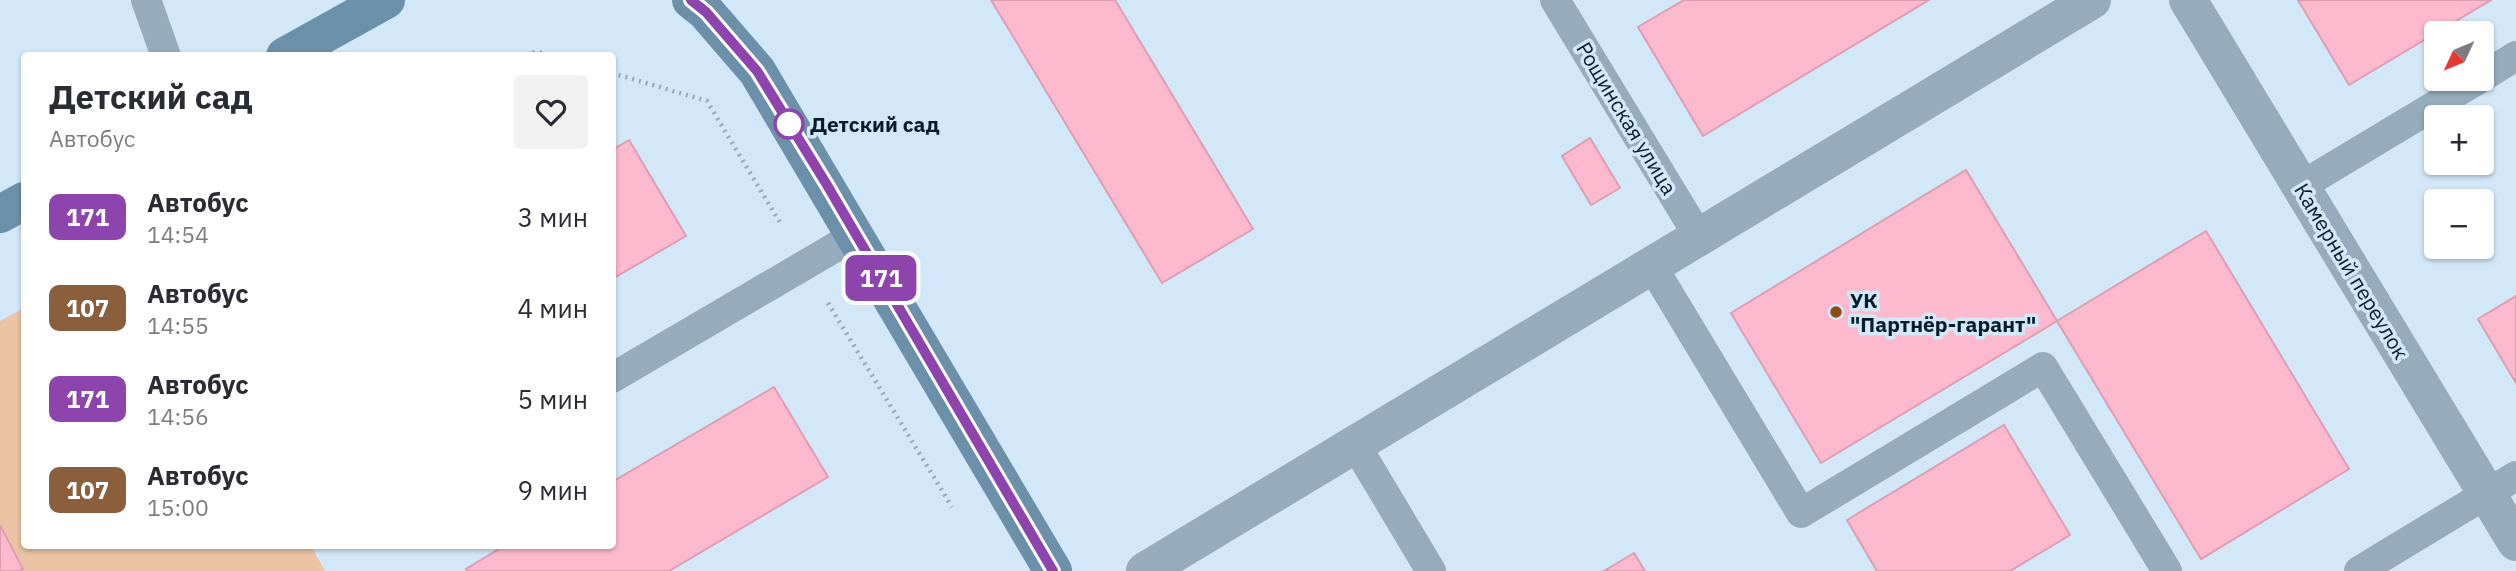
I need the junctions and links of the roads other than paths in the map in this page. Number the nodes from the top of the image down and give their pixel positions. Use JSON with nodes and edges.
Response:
{"nodes":[{"id":1,"x":146,"y":0,"type":"edge"},
{"id":2,"x":386,"y":0,"type":"edge"},
{"id":3,"x":691,"y":0,"type":"edge"},
{"id":4,"x":1555,"y":0,"type":"edge"},
{"id":5,"x":2092,"y":0,"type":"edge"},
{"id":6,"x":2188,"y":0,"type":"edge"},
{"id":7,"x":165,"y":52,"type":"edge"},
{"id":8,"x":292,"y":52,"type":"edge"},
{"id":9,"x":2516,"y":56,"type":"edge"},
{"id":10,"x":2494,"y":69,"type":"edge"},
{"id":11,"x":2458,"y":91,"type":"edge"},
{"id":12,"x":2301,"y":186,"type":"junction"},
{"id":13,"x":21,"y":203,"type":"edge"},
{"id":14,"x":0,"y":214,"type":"edge"},
{"id":15,"x":856,"y":235,"type":"junction"},
{"id":16,"x":1699,"y":237,"type":"junction"},
{"id":17,"x":1652,"y":266,"type":"junction"},
{"id":18,"x":616,"y":376,"type":"edge"},
{"id":19,"x":1355,"y":444,"type":"junction"},
{"id":20,"x":2501,"y":485,"type":"edge"},
{"id":21,"x":2516,"y":542,"type":"edge"},
{"id":22,"x":1053,"y":571,"type":"edge"},
{"id":23,"x":1144,"y":571,"type":"edge"},
{"id":24,"x":1431,"y":571,"type":"edge"},
{"id":25,"x":2167,"y":571,"type":"edge"},
{"id":26,"x":2359,"y":571,"type":"edge"}],
"edges":[{"from":1,"to":7,"type":"lane"},
{"from":2,"to":8,"type":"main road"},
{"from":3,"to":15,"type":"main road"},
{"from":4,"to":16,"type":"lane","name":"Рощинская улица"},
{"from":5,"to":16,"type":"street"},
{"from":6,"to":12,"type":"street","name":"Камерный переулок"},
{"from":9,"to":10,"type":"lane"},
{"from":11,"to":12,"type":"lane"},
{"from":12,"to":20,"type":"street","name":"Камерный переулок"},
{"from":13,"to":14,"type":"main road"},
{"from":15,"to":18,"type":"lane"},
{"from":15,"to":22,"type":"main road"},
{"from":16,"to":17,"type":"street"},
{"from":17,"to":19,"type":"street"},
{"from":17,"to":25,"type":"lane"},
{"from":19,"to":23,"type":"street"},
{"from":19,"to":24,"type":"lane"},
{"from":20,"to":21,"type":"street","name":"Камерный переулок"},
{"from":20,"to":26,"type":"lane"}]}
